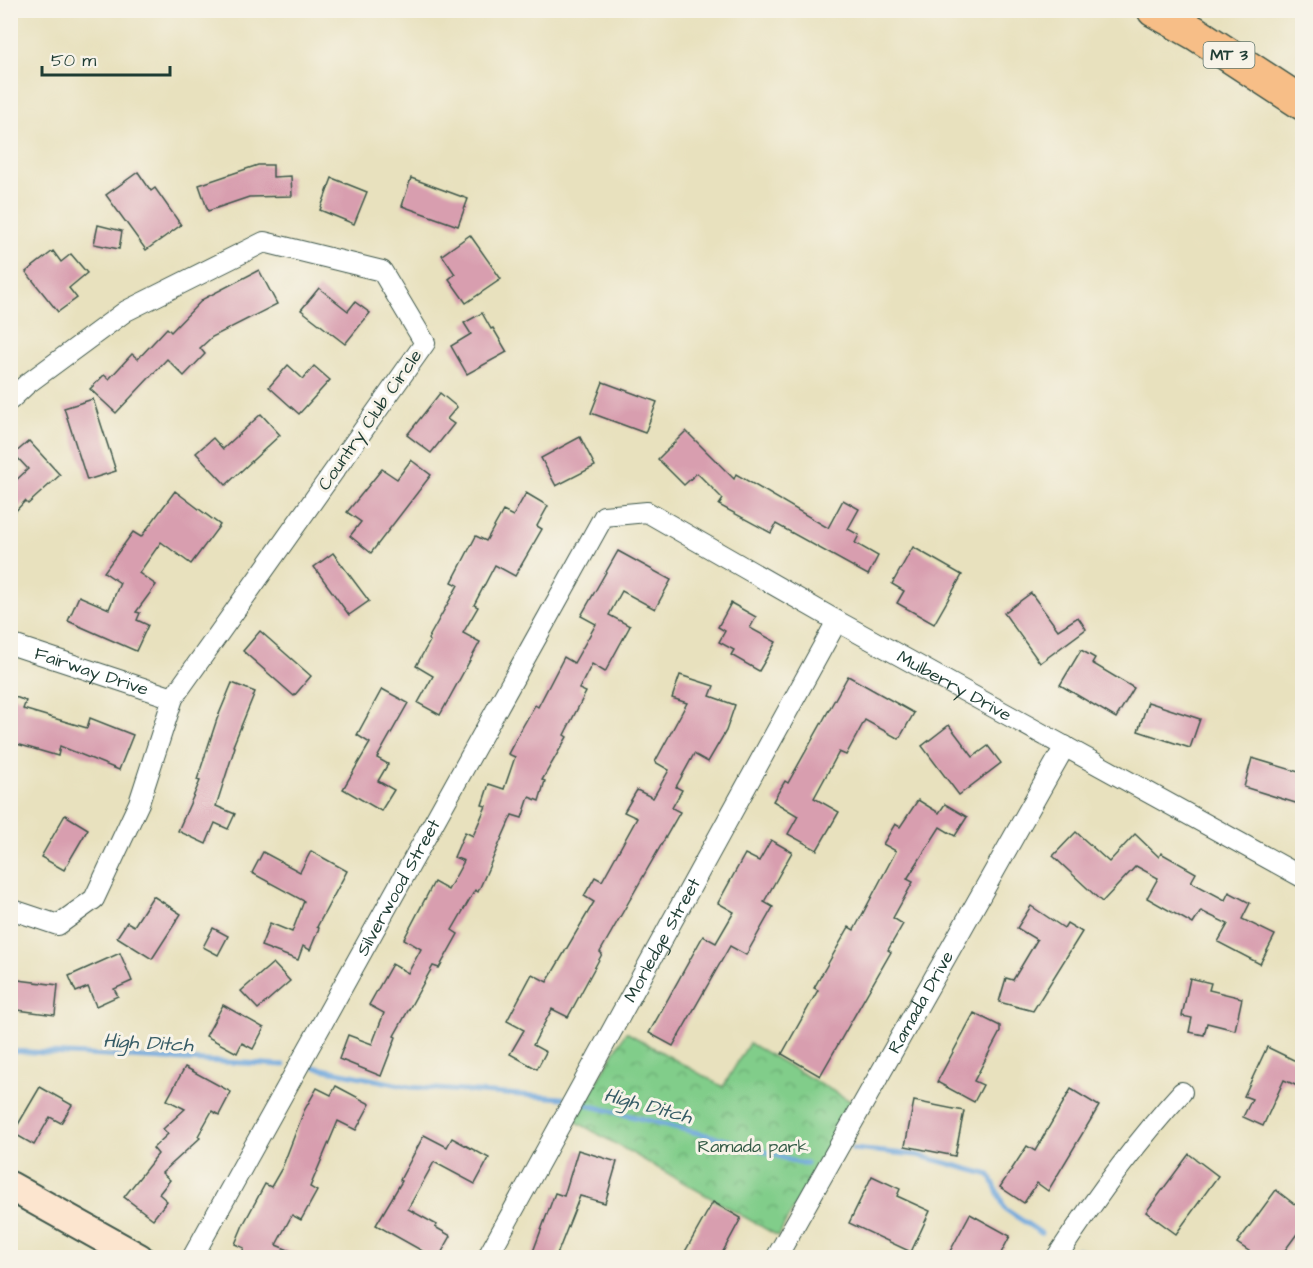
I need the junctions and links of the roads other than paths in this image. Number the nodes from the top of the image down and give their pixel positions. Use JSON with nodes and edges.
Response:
{"nodes":[{"id":1,"x":1154,"y":10,"type":"edge"},
{"id":2,"x":1302,"y":103,"type":"edge"},
{"id":3,"x":19,"y":381,"type":"edge"},
{"id":4,"x":10,"y":400,"type":"edge"},
{"id":5,"x":604,"y":516,"type":"joint"},
{"id":6,"x":837,"y":621,"type":"junction"},
{"id":7,"x":10,"y":644,"type":"edge"},
{"id":8,"x":172,"y":698,"type":"junction"},
{"id":9,"x":1065,"y":747,"type":"junction"},
{"id":10,"x":1302,"y":877,"type":"edge"},
{"id":11,"x":10,"y":909,"type":"edge"},
{"id":12,"x":1182,"y":1092,"type":"dead end"},
{"id":13,"x":10,"y":1186,"type":"edge"},
{"id":14,"x":139,"y":1257,"type":"edge"},
{"id":15,"x":192,"y":1257,"type":"edge"},
{"id":16,"x":487,"y":1257,"type":"edge"},
{"id":17,"x":776,"y":1257,"type":"edge"},
{"id":18,"x":1056,"y":1257,"type":"edge"}],
"edges":[{"from":1,"to":2,"type":"highway","number":"MT 3"},
{"from":3,"to":4,"type":"street","name":"Country Club Circle"},
{"from":3,"to":8,"type":"street","name":"Country Club Circle"},
{"from":5,"to":6,"type":"street","name":"Mulberry Drive"},
{"from":5,"to":15,"type":"street","name":"Silverwood Street"},
{"from":6,"to":9,"type":"street","name":"Mulberry Drive"},
{"from":6,"to":16,"type":"street","name":"Morledge Street"},
{"from":7,"to":8,"type":"street","name":"Fairway Drive"},
{"from":8,"to":11,"type":"street","name":"Country Club Circle"},
{"from":9,"to":10,"type":"street","name":"Mulberry Drive"},
{"from":9,"to":17,"type":"street","name":"Ramada Drive"},
{"from":12,"to":18,"type":"street"},
{"from":13,"to":14,"type":"main road"}]}
